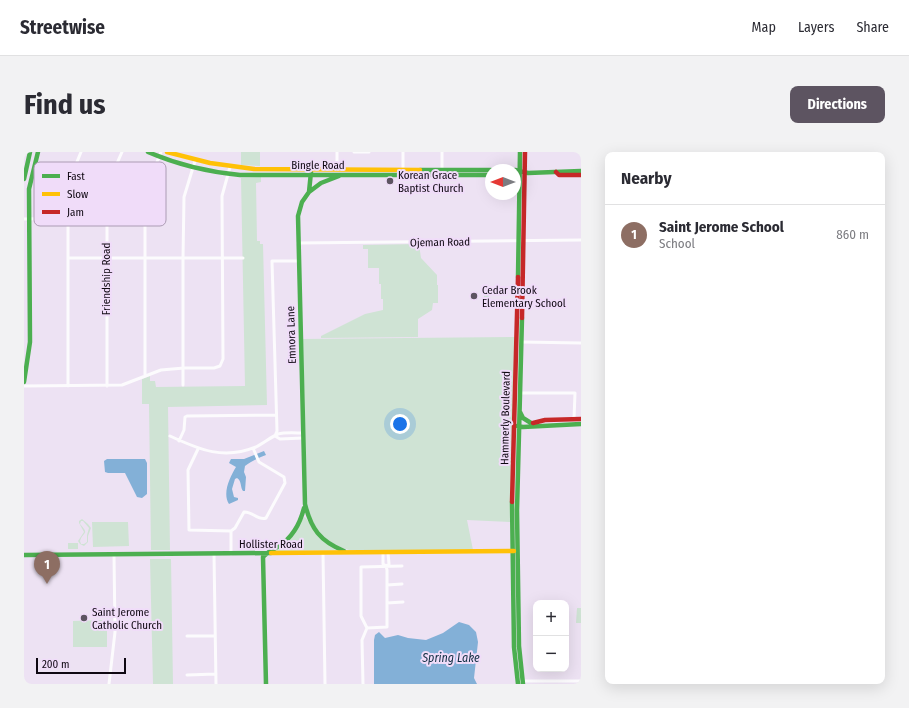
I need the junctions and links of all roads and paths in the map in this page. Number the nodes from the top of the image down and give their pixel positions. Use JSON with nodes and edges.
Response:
{"nodes":[{"id":1,"x":30,"y":152,"type":"edge"},
{"id":2,"x":38,"y":152,"type":"edge"},
{"id":3,"x":81,"y":152,"type":"edge"},
{"id":4,"x":122,"y":152,"type":"edge"},
{"id":5,"x":148,"y":152,"type":"edge"},
{"id":6,"x":167,"y":152,"type":"edge"},
{"id":7,"x":336,"y":152,"type":"edge"},
{"id":8,"x":354,"y":152,"type":"edge"},
{"id":9,"x":369,"y":152,"type":"edge"},
{"id":10,"x":403,"y":152,"type":"edge"},
{"id":11,"x":442,"y":152,"type":"edge"},
{"id":12,"x":520,"y":152,"type":"edge"},
{"id":13,"x":525,"y":152,"type":"edge"},
{"id":14,"x":160,"y":154,"type":"edge"},
{"id":15,"x":355,"y":157,"type":"dead end"},
{"id":16,"x":195,"y":161,"type":"junction"},
{"id":17,"x":36,"y":162,"type":"edge"},
{"id":18,"x":77,"y":162,"type":"edge"},
{"id":19,"x":118,"y":162,"type":"edge"},
{"id":20,"x":520,"y":164,"type":"edge"},
{"id":21,"x":230,"y":167,"type":"junction"},
{"id":22,"x":193,"y":168,"type":"junction"},
{"id":23,"x":521,"y":168,"type":"edge"},
{"id":24,"x":34,"y":169,"type":"edge"},
{"id":25,"x":337,"y":169,"type":"junction"},
{"id":26,"x":442,"y":169,"type":"junction"},
{"id":27,"x":26,"y":171,"type":"junction"},
{"id":28,"x":485,"y":171,"type":"edge"},
{"id":29,"x":581,"y":171,"type":"edge"},
{"id":30,"x":271,"y":172,"type":"junction"},
{"id":31,"x":311,"y":172,"type":"junction"},
{"id":32,"x":363,"y":172,"type":"junction"},
{"id":33,"x":403,"y":172,"type":"junction"},
{"id":34,"x":478,"y":172,"type":"junction"},
{"id":35,"x":521,"y":172,"type":"edge"},
{"id":36,"x":33,"y":173,"type":"junction"},
{"id":37,"x":572,"y":173,"type":"junction"},
{"id":38,"x":228,"y":174,"type":"junction"},
{"id":39,"x":345,"y":174,"type":"junction"},
{"id":40,"x":485,"y":174,"type":"edge"},
{"id":41,"x":442,"y":175,"type":"junction"},
{"id":42,"x":581,"y":175,"type":"edge"},
{"id":43,"x":24,"y":179,"type":"edge"},
{"id":44,"x":309,"y":192,"type":"junction"},
{"id":45,"x":521,"y":200,"type":"edge"},
{"id":46,"x":26,"y":219,"type":"edge"},
{"id":47,"x":67,"y":226,"type":"edge"},
{"id":48,"x":107,"y":226,"type":"edge"},
{"id":49,"x":145,"y":226,"type":"edge"},
{"id":50,"x":581,"y":240,"type":"edge"},
{"id":51,"x":522,"y":241,"type":"junction"},
{"id":52,"x":298,"y":243,"type":"junction"},
{"id":53,"x":68,"y":258,"type":"junction"},
{"id":54,"x":145,"y":258,"type":"junction"},
{"id":55,"x":183,"y":258,"type":"junction"},
{"id":56,"x":222,"y":258,"type":"junction"},
{"id":57,"x":243,"y":258,"type":"dead end"},
{"id":58,"x":106,"y":259,"type":"junction"},
{"id":59,"x":298,"y":261,"type":"junction"},
{"id":60,"x":26,"y":266,"type":"edge"},
{"id":61,"x":520,"y":302,"type":"junction"},
{"id":62,"x":27,"y":307,"type":"edge"},
{"id":63,"x":521,"y":342,"type":"junction"},
{"id":64,"x":581,"y":343,"type":"edge"},
{"id":65,"x":27,"y":348,"type":"edge"},
{"id":66,"x":518,"y":361,"type":"junction"},
{"id":67,"x":184,"y":368,"type":"junction"},
{"id":68,"x":145,"y":375,"type":"junction"},
{"id":69,"x":24,"y":382,"type":"edge"},
{"id":70,"x":184,"y":385,"type":"dead end"},
{"id":71,"x":24,"y":386,"type":"edge"},
{"id":72,"x":68,"y":386,"type":"junction"},
{"id":73,"x":107,"y":386,"type":"junction"},
{"id":74,"x":520,"y":393,"type":"junction"},
{"id":75,"x":519,"y":411,"type":"junction"},
{"id":76,"x":276,"y":415,"type":"junction"},
{"id":77,"x":574,"y":419,"type":"junction"},
{"id":78,"x":581,"y":419,"type":"edge"},
{"id":79,"x":530,"y":423,"type":"junction"},
{"id":80,"x":581,"y":424,"type":"edge"},
{"id":81,"x":518,"y":426,"type":"junction"},
{"id":82,"x":170,"y":436,"type":"dead end"},
{"id":83,"x":275,"y":436,"type":"junction"},
{"id":84,"x":303,"y":436,"type":"junction"},
{"id":85,"x":179,"y":441,"type":"junction"},
{"id":86,"x":198,"y":449,"type":"junction"},
{"id":87,"x":254,"y":450,"type":"junction"},
{"id":88,"x":305,"y":504,"type":"junction"},
{"id":89,"x":231,"y":530,"type":"junction"},
{"id":90,"x":515,"y":551,"type":"junction"},
{"id":91,"x":231,"y":552,"type":"junction"},
{"id":92,"x":323,"y":553,"type":"junction"},
{"id":93,"x":347,"y":553,"type":"junction"},
{"id":94,"x":386,"y":553,"type":"junction"},
{"id":95,"x":114,"y":554,"type":"junction"},
{"id":96,"x":214,"y":554,"type":"junction"},
{"id":97,"x":265,"y":554,"type":"junction"},
{"id":98,"x":24,"y":555,"type":"edge"},
{"id":99,"x":386,"y":566,"type":"junction"},
{"id":100,"x":402,"y":566,"type":"dead end"},
{"id":101,"x":402,"y":584,"type":"dead end"},
{"id":102,"x":387,"y":585,"type":"junction"},
{"id":103,"x":387,"y":602,"type":"junction"},
{"id":104,"x":402,"y":602,"type":"dead end"},
{"id":105,"x":367,"y":628,"type":"junction"},
{"id":106,"x":187,"y":636,"type":"dead end"},
{"id":107,"x":215,"y":636,"type":"junction"},
{"id":108,"x":187,"y":674,"type":"dead end"},
{"id":109,"x":216,"y":674,"type":"junction"},
{"id":110,"x":581,"y":681,"type":"edge"},
{"id":111,"x":520,"y":682,"type":"edge"},
{"id":112,"x":109,"y":684,"type":"edge"},
{"id":113,"x":216,"y":684,"type":"edge"},
{"id":114,"x":266,"y":684,"type":"edge"},
{"id":115,"x":325,"y":684,"type":"edge"},
{"id":116,"x":363,"y":684,"type":"edge"}],
"edges":[{"from":1,"to":27,"type":"main road"},
{"from":2,"to":17,"type":"main road"},
{"from":3,"to":18,"type":"street"},
{"from":4,"to":19,"type":"street","name":"Friendship Road"},
{"from":5,"to":14,"type":"main road","name":"Bingle Road"},
{"from":6,"to":16,"type":"main road","name":"Bingle Road"},
{"from":7,"to":25,"type":"street"},
{"from":8,"to":9,"type":"street"},
{"from":8,"to":15,"type":"street"},
{"from":10,"to":33,"type":"street"},
{"from":11,"to":26,"type":"street"},
{"from":12,"to":20,"type":"main road","name":"Hammerly Boulevard"},
{"from":13,"to":23,"type":"main road","name":"Hammerly Boulevard"},
{"from":14,"to":22,"type":"main road","name":"Bingle Road"},
{"from":16,"to":21,"type":"main road","name":"Bingle Road"},
{"from":16,"to":22,"type":"street"},
{"from":21,"to":30,"type":"main road","name":"Bingle Road"},
{"from":21,"to":38,"type":"street"},
{"from":22,"to":38,"type":"main road","name":"Bingle Road"},
{"from":22,"to":55,"type":"street"},
{"from":24,"to":36,"type":"main road"},
{"from":25,"to":31,"type":"main road","name":"Bingle Road"},
{"from":25,"to":32,"type":"main road","name":"Bingle Road"},
{"from":26,"to":33,"type":"main road","name":"Bingle Road"},
{"from":26,"to":34,"type":"main road","name":"Bingle Road"},
{"from":26,"to":41,"type":"street"},
{"from":27,"to":36,"type":"main road"},
{"from":27,"to":43,"type":"main road"},
{"from":28,"to":34,"type":"main road","name":"Bingle Road"},
{"from":29,"to":37,"type":"main road"},
{"from":30,"to":31,"type":"main road","name":"Bingle Road"},
{"from":30,"to":38,"type":"main road","name":"Bingle Road"},
{"from":31,"to":39,"type":"main road","name":"Bingle Road"},
{"from":31,"to":44,"type":"main road","name":"Emnora Lane"},
{"from":32,"to":33,"type":"main road","name":"Bingle Road"},
{"from":32,"to":39,"type":"main road","name":"Bingle Road"},
{"from":33,"to":41,"type":"main road","name":"Bingle Road"},
{"from":34,"to":40,"type":"main road","name":"Bingle Road"},
{"from":34,"to":41,"type":"main road","name":"Bingle Road"},
{"from":35,"to":37,"type":"main road"},
{"from":36,"to":46,"type":"main road"},
{"from":37,"to":42,"type":"main road"},
{"from":38,"to":56,"type":"street"},
{"from":39,"to":44,"type":"main road"},
{"from":44,"to":52,"type":"main road","name":"Emnora Lane"},
{"from":45,"to":51,"type":"main road","name":"Hammerly Boulevard"},
{"from":46,"to":60,"type":"main road"},
{"from":47,"to":53,"type":"street"},
{"from":48,"to":58,"type":"street","name":"Friendship Road"},
{"from":49,"to":54,"type":"street"},
{"from":50,"to":51,"type":"street","name":"Ojeman Road"},
{"from":51,"to":52,"type":"street","name":"Ojeman Road"},
{"from":51,"to":61,"type":"main road","name":"Hammerly Boulevard"},
{"from":52,"to":59,"type":"main road","name":"Emnora Lane"},
{"from":53,"to":58,"type":"street"},
{"from":53,"to":72,"type":"street"},
{"from":54,"to":55,"type":"street"},
{"from":54,"to":58,"type":"street"},
{"from":54,"to":68,"type":"street"},
{"from":55,"to":56,"type":"street"},
{"from":55,"to":67,"type":"street"},
{"from":56,"to":57,"type":"street"},
{"from":56,"to":67,"type":"street"},
{"from":58,"to":73,"type":"street","name":"Friendship Road"},
{"from":59,"to":76,"type":"street"},
{"from":59,"to":84,"type":"main road","name":"Emnora Lane"},
{"from":60,"to":62,"type":"main road"},
{"from":61,"to":63,"type":"main road","name":"Hammerly Boulevard"},
{"from":61,"to":66,"type":"main road","name":"Hammerly Boulevard"},
{"from":62,"to":65,"type":"main road"},
{"from":63,"to":64,"type":"street"},
{"from":63,"to":66,"type":"main road","name":"Hammerly Boulevard"},
{"from":65,"to":69,"type":"main road"},
{"from":66,"to":74,"type":"main road","name":"Hammerly Boulevard"},
{"from":66,"to":81,"type":"main road","name":"Hammerly Boulevard"},
{"from":67,"to":68,"type":"street"},
{"from":67,"to":70,"type":"street"},
{"from":68,"to":73,"type":"street"},
{"from":71,"to":72,"type":"street"},
{"from":72,"to":73,"type":"street"},
{"from":74,"to":75,"type":"main road","name":"Hammerly Boulevard"},
{"from":74,"to":77,"type":"street"},
{"from":75,"to":79,"type":"main road"},
{"from":75,"to":81,"type":"main road","name":"Hammerly Boulevard"},
{"from":76,"to":83,"type":"street"},
{"from":76,"to":85,"type":"street"},
{"from":77,"to":78,"type":"main road"},
{"from":77,"to":79,"type":"main road"},
{"from":79,"to":81,"type":"main road"},
{"from":80,"to":81,"type":"main road"},
{"from":81,"to":90,"type":"main road","name":"Hammerly Boulevard"},
{"from":82,"to":85,"type":"street"},
{"from":83,"to":84,"type":"street"},
{"from":83,"to":87,"type":"street"},
{"from":84,"to":88,"type":"main road","name":"Emnora Lane"},
{"from":85,"to":86,"type":"street"},
{"from":86,"to":87,"type":"street"},
{"from":86,"to":89,"type":"street"},
{"from":87,"to":89,"type":"street"},
{"from":88,"to":93,"type":"main road","name":"Emnora Lane"},
{"from":88,"to":97,"type":"main road","name":"Emnora Lane"},
{"from":89,"to":91,"type":"street"},
{"from":90,"to":94,"type":"main road","name":"Hollister Road"},
{"from":90,"to":111,"type":"main road","name":"Hammerly Boulevard"},
{"from":91,"to":96,"type":"main road","name":"Hollister Road"},
{"from":91,"to":97,"type":"main road","name":"Hollister Road"},
{"from":92,"to":93,"type":"main road","name":"Hollister Road"},
{"from":92,"to":97,"type":"main road","name":"Hollister Road"},
{"from":92,"to":115,"type":"street"},
{"from":93,"to":94,"type":"main road","name":"Hollister Road"},
{"from":94,"to":99,"type":"street"},
{"from":95,"to":96,"type":"main road","name":"Hollister Road"},
{"from":95,"to":98,"type":"main road","name":"Hollister Road"},
{"from":95,"to":112,"type":"street"},
{"from":96,"to":107,"type":"street"},
{"from":97,"to":114,"type":"main road"},
{"from":99,"to":100,"type":"street"},
{"from":99,"to":102,"type":"street"},
{"from":99,"to":105,"type":"street"},
{"from":101,"to":102,"type":"street"},
{"from":102,"to":103,"type":"street"},
{"from":103,"to":104,"type":"street"},
{"from":103,"to":105,"type":"street"},
{"from":105,"to":116,"type":"street"},
{"from":106,"to":107,"type":"street"},
{"from":107,"to":109,"type":"street"},
{"from":108,"to":109,"type":"street"},
{"from":109,"to":113,"type":"street"},
{"from":110,"to":111,"type":"street"}]}
